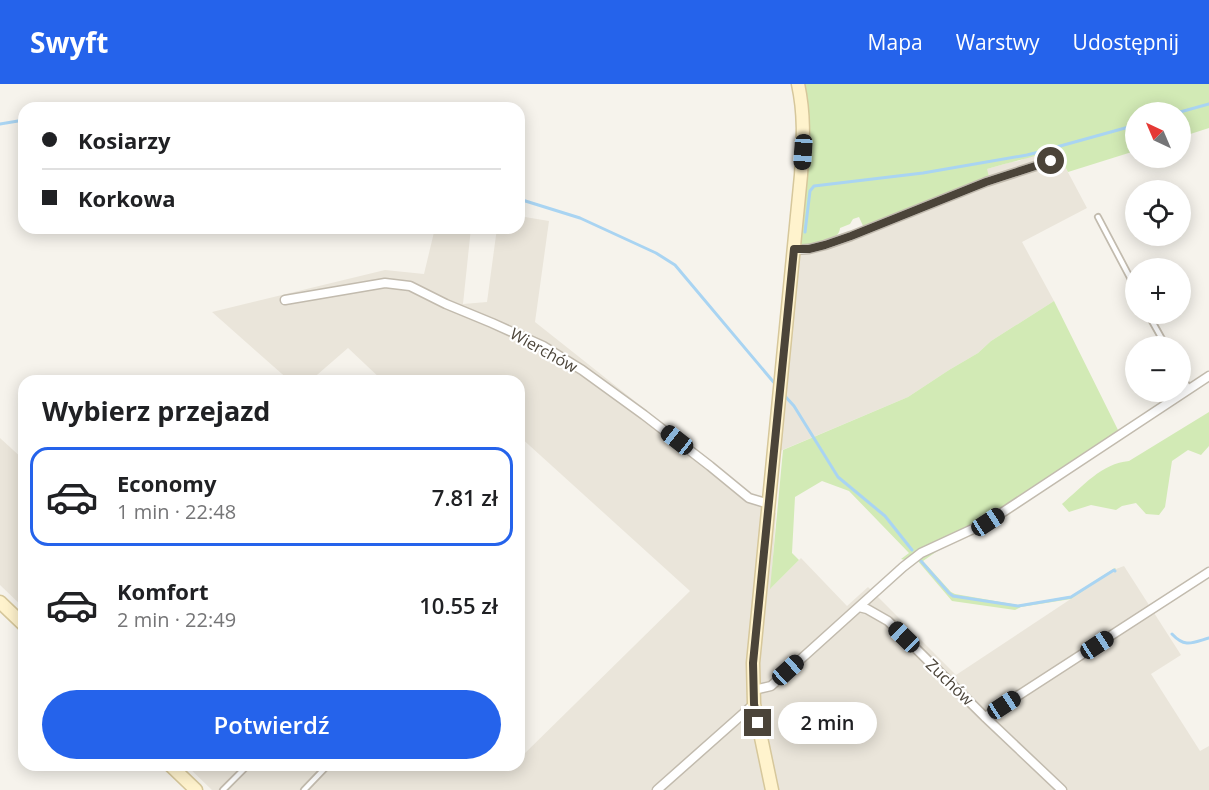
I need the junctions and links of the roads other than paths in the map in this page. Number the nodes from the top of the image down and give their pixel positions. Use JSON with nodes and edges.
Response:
{"nodes":[{"id":1,"x":798,"y":84,"type":"edge"},
{"id":2,"x":1051,"y":161,"type":"dead end"},
{"id":3,"x":1098,"y":217,"type":"dead end"},
{"id":4,"x":794,"y":249,"type":"junction"},
{"id":5,"x":1125,"y":268,"type":"edge"},
{"id":6,"x":285,"y":300,"type":"dead end"},
{"id":7,"x":1209,"y":376,"type":"edge"},
{"id":8,"x":1191,"y":388,"type":"edge"},
{"id":9,"x":1169,"y":402,"type":"edge"},
{"id":10,"x":769,"y":504,"type":"junction"},
{"id":11,"x":1209,"y":572,"type":"edge"},
{"id":12,"x":0,"y":602,"type":"edge"},
{"id":13,"x":859,"y":607,"type":"junction"},
{"id":14,"x":18,"y":619,"type":"edge"},
{"id":15,"x":754,"y":690,"type":"junction"},
{"id":16,"x":754,"y":704,"type":"junction"},
{"id":17,"x":985,"y":717,"type":"junction"},
{"id":18,"x":176,"y":771,"type":"edge"},
{"id":19,"x":242,"y":771,"type":"edge"},
{"id":20,"x":322,"y":771,"type":"edge"},
{"id":21,"x":196,"y":790,"type":"edge"},
{"id":22,"x":223,"y":790,"type":"edge"},
{"id":23,"x":304,"y":790,"type":"edge"},
{"id":24,"x":657,"y":790,"type":"edge"},
{"id":25,"x":772,"y":790,"type":"edge"},
{"id":26,"x":1062,"y":790,"type":"edge"}],
"edges":[{"from":1,"to":4,"type":"street"},
{"from":2,"to":4,"type":"street"},
{"from":3,"to":5,"type":"lane"},
{"from":4,"to":10,"type":"street"},
{"from":6,"to":10,"type":"street","name":"Wierchów"},
{"from":7,"to":8,"type":"street"},
{"from":9,"to":13,"type":"street"},
{"from":10,"to":15,"type":"street"},
{"from":11,"to":17,"type":"street"},
{"from":12,"to":14,"type":"street"},
{"from":13,"to":15,"type":"street"},
{"from":13,"to":17,"type":"street","name":"Zuchów"},
{"from":15,"to":16,"type":"street"},
{"from":16,"to":24,"type":"street"},
{"from":16,"to":25,"type":"street"},
{"from":17,"to":26,"type":"street","name":"Zuchów"},
{"from":18,"to":21,"type":"street"},
{"from":19,"to":22,"type":"lane"},
{"from":20,"to":23,"type":"lane"}]}
